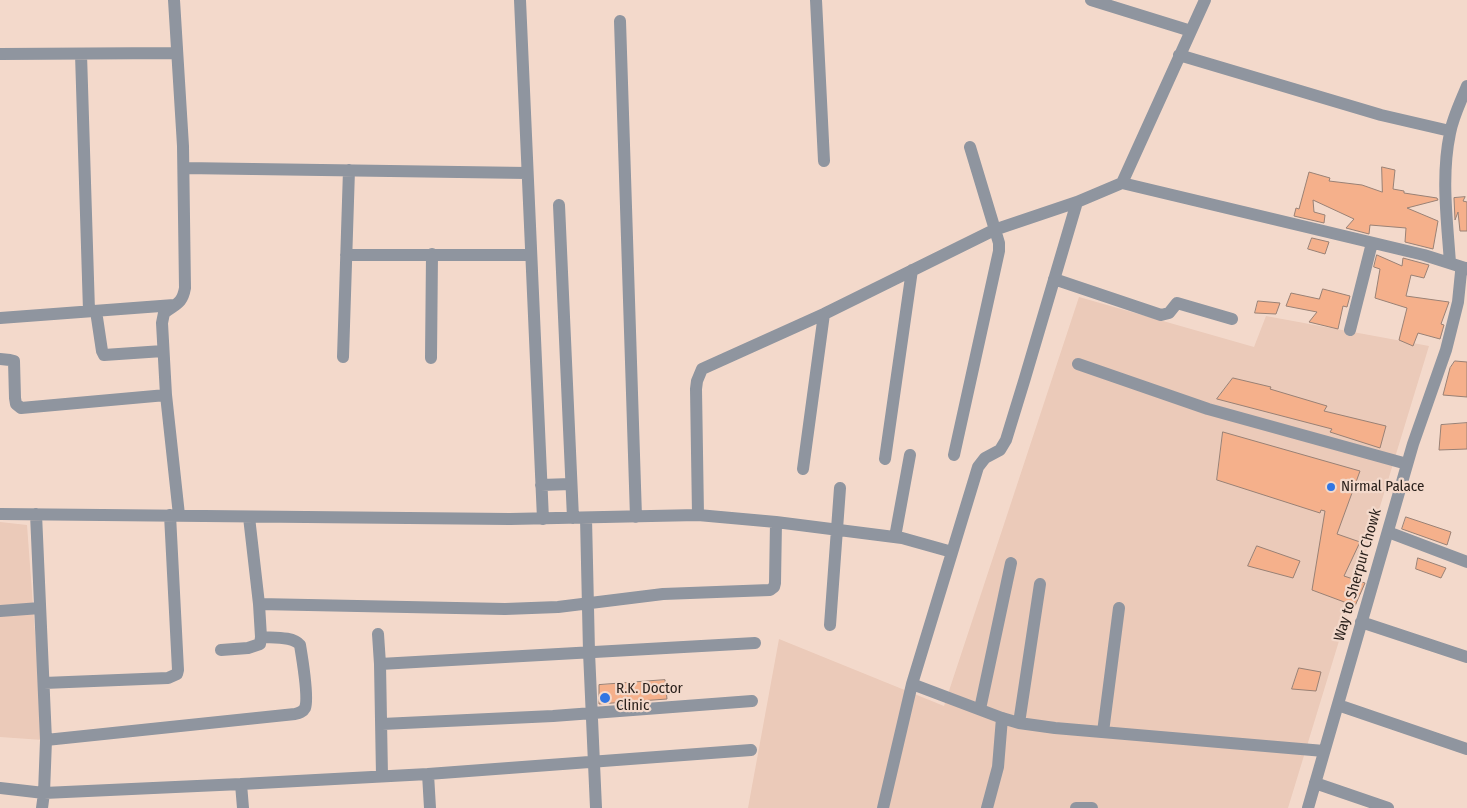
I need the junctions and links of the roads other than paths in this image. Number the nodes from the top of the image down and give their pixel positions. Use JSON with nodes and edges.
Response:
{"nodes":[{"id":1,"x":174,"y":0,"type":"edge"},
{"id":2,"x":520,"y":0,"type":"edge"},
{"id":3,"x":816,"y":0,"type":"edge"},
{"id":4,"x":1091,"y":0,"type":"edge"},
{"id":5,"x":1205,"y":0,"type":"edge"},
{"id":6,"x":620,"y":21,"type":"dead end"},
{"id":7,"x":1191,"y":31,"type":"junction"},
{"id":8,"x":178,"y":53,"type":"junction"},
{"id":9,"x":0,"y":54,"type":"edge"},
{"id":10,"x":81,"y":54,"type":"junction"},
{"id":11,"x":1179,"y":55,"type":"junction"},
{"id":12,"x":1467,"y":86,"type":"edge"},
{"id":13,"x":1462,"y":110,"type":"edge"},
{"id":14,"x":1450,"y":131,"type":"junction"},
{"id":15,"x":970,"y":148,"type":"dead end"},
{"id":16,"x":824,"y":161,"type":"dead end"},
{"id":17,"x":184,"y":168,"type":"junction"},
{"id":18,"x":349,"y":170,"type":"junction"},
{"id":19,"x":527,"y":173,"type":"junction"},
{"id":20,"x":1122,"y":183,"type":"junction"},
{"id":21,"x":1077,"y":202,"type":"junction"},
{"id":22,"x":559,"y":205,"type":"dead end"},
{"id":23,"x":994,"y":230,"type":"junction"},
{"id":24,"x":1372,"y":243,"type":"junction"},
{"id":25,"x":432,"y":254,"type":"junction"},
{"id":26,"x":346,"y":255,"type":"junction"},
{"id":27,"x":530,"y":255,"type":"junction"},
{"id":28,"x":1450,"y":263,"type":"junction"},
{"id":29,"x":1466,"y":268,"type":"edge"},
{"id":30,"x":912,"y":270,"type":"junction"},
{"id":31,"x":1054,"y":280,"type":"junction"},
{"id":32,"x":178,"y":305,"type":"junction"},
{"id":33,"x":92,"y":311,"type":"junction"},
{"id":34,"x":824,"y":314,"type":"junction"},
{"id":35,"x":0,"y":318,"type":"edge"},
{"id":36,"x":1232,"y":319,"type":"dead end"},
{"id":37,"x":1350,"y":330,"type":"dead end"},
{"id":38,"x":163,"y":351,"type":"junction"},
{"id":39,"x":343,"y":357,"type":"dead end"},
{"id":40,"x":431,"y":358,"type":"dead end"},
{"id":41,"x":0,"y":359,"type":"edge"},
{"id":42,"x":1078,"y":364,"type":"dead end"},
{"id":43,"x":166,"y":395,"type":"junction"},
{"id":44,"x":910,"y":456,"type":"dead end"},
{"id":45,"x":954,"y":456,"type":"dead end"},
{"id":46,"x":885,"y":459,"type":"dead end"},
{"id":47,"x":1407,"y":464,"type":"junction"},
{"id":48,"x":803,"y":469,"type":"dead end"},
{"id":49,"x":571,"y":484,"type":"junction"},
{"id":50,"x":541,"y":485,"type":"junction"},
{"id":51,"x":840,"y":488,"type":"dead end"},
{"id":52,"x":0,"y":514,"type":"edge"},
{"id":53,"x":36,"y":514,"type":"junction"},
{"id":54,"x":174,"y":515,"type":"junction"},
{"id":55,"x":698,"y":515,"type":"junction"},
{"id":56,"x":249,"y":517,"type":"junction"},
{"id":57,"x":636,"y":517,"type":"junction"},
{"id":58,"x":573,"y":518,"type":"junction"},
{"id":59,"x":586,"y":518,"type":"junction"},
{"id":60,"x":543,"y":519,"type":"junction"},
{"id":61,"x":776,"y":522,"type":"junction"},
{"id":62,"x":837,"y":529,"type":"junction"},
{"id":63,"x":1388,"y":532,"type":"junction"},
{"id":64,"x":895,"y":537,"type":"junction"},
{"id":65,"x":952,"y":552,"type":"junction"},
{"id":66,"x":1467,"y":562,"type":"edge"},
{"id":67,"x":1011,"y":563,"type":"dead end"},
{"id":68,"x":1040,"y":584,"type":"dead end"},
{"id":69,"x":589,"y":603,"type":"junction"},
{"id":70,"x":259,"y":604,"type":"junction"},
{"id":71,"x":40,"y":608,"type":"junction"},
{"id":72,"x":1119,"y":608,"type":"dead end"},
{"id":73,"x":0,"y":611,"type":"edge"},
{"id":74,"x":1361,"y":622,"type":"junction"},
{"id":75,"x":830,"y":625,"type":"dead end"},
{"id":76,"x":378,"y":634,"type":"dead end"},
{"id":77,"x":261,"y":637,"type":"junction"},
{"id":78,"x":755,"y":643,"type":"dead end"},
{"id":79,"x":222,"y":650,"type":"dead end"},
{"id":80,"x":589,"y":652,"type":"junction"},
{"id":81,"x":1467,"y":657,"type":"edge"},
{"id":82,"x":380,"y":664,"type":"junction"},
{"id":83,"x":44,"y":683,"type":"junction"},
{"id":84,"x":912,"y":684,"type":"junction"},
{"id":85,"x":752,"y":701,"type":"dead end"},
{"id":86,"x":1338,"y":704,"type":"junction"},
{"id":87,"x":980,"y":709,"type":"junction"},
{"id":88,"x":592,"y":714,"type":"junction"},
{"id":89,"x":1002,"y":718,"type":"junction"},
{"id":90,"x":1019,"y":723,"type":"junction"},
{"id":91,"x":382,"y":724,"type":"junction"},
{"id":92,"x":1103,"y":732,"type":"junction"},
{"id":93,"x":46,"y":740,"type":"junction"},
{"id":94,"x":1467,"y":749,"type":"edge"},
{"id":95,"x":751,"y":750,"type":"dead end"},
{"id":96,"x":1324,"y":751,"type":"junction"},
{"id":97,"x":595,"y":761,"type":"junction"},
{"id":98,"x":428,"y":774,"type":"junction"},
{"id":99,"x":382,"y":776,"type":"junction"},
{"id":100,"x":1315,"y":783,"type":"junction"},
{"id":101,"x":241,"y":784,"type":"junction"},
{"id":102,"x":0,"y":788,"type":"edge"},
{"id":103,"x":44,"y":793,"type":"junction"},
{"id":104,"x":42,"y":808,"type":"edge"},
{"id":105,"x":243,"y":808,"type":"edge"},
{"id":106,"x":430,"y":808,"type":"edge"},
{"id":107,"x":596,"y":808,"type":"edge"},
{"id":108,"x":883,"y":808,"type":"edge"},
{"id":109,"x":987,"y":808,"type":"edge"},
{"id":110,"x":1076,"y":808,"type":"edge"},
{"id":111,"x":1092,"y":808,"type":"edge"},
{"id":112,"x":1308,"y":808,"type":"edge"},
{"id":113,"x":1388,"y":808,"type":"edge"}],
"edges":[{"from":1,"to":8,"type":"street"},
{"from":2,"to":19,"type":"street"},
{"from":3,"to":16,"type":"street"},
{"from":4,"to":7,"type":"street"},
{"from":5,"to":7,"type":"street"},
{"from":6,"to":57,"type":"street"},
{"from":7,"to":11,"type":"street"},
{"from":8,"to":10,"type":"street"},
{"from":8,"to":17,"type":"street"},
{"from":9,"to":10,"type":"street"},
{"from":10,"to":33,"type":"street"},
{"from":11,"to":14,"type":"street"},
{"from":11,"to":20,"type":"street"},
{"from":12,"to":13,"type":"street"},
{"from":13,"to":14,"type":"street"},
{"from":14,"to":28,"type":"street"},
{"from":15,"to":23,"type":"street"},
{"from":17,"to":18,"type":"street"},
{"from":17,"to":32,"type":"street"},
{"from":18,"to":19,"type":"street"},
{"from":18,"to":26,"type":"street"},
{"from":19,"to":27,"type":"street"},
{"from":20,"to":21,"type":"street"},
{"from":20,"to":24,"type":"street"},
{"from":21,"to":23,"type":"street"},
{"from":21,"to":31,"type":"street"},
{"from":22,"to":49,"type":"street"},
{"from":23,"to":30,"type":"street"},
{"from":23,"to":45,"type":"street"},
{"from":24,"to":28,"type":"street"},
{"from":24,"to":37,"type":"street"},
{"from":25,"to":26,"type":"street"},
{"from":25,"to":27,"type":"street"},
{"from":25,"to":40,"type":"street"},
{"from":26,"to":39,"type":"street"},
{"from":27,"to":50,"type":"street"},
{"from":28,"to":29,"type":"street"},
{"from":29,"to":47,"type":"street","name":"Way to Sherpur Chowk"},
{"from":30,"to":34,"type":"street"},
{"from":30,"to":46,"type":"street"},
{"from":31,"to":36,"type":"street"},
{"from":31,"to":65,"type":"street"},
{"from":32,"to":33,"type":"street"},
{"from":32,"to":38,"type":"street"},
{"from":33,"to":35,"type":"street"},
{"from":33,"to":38,"type":"street"},
{"from":34,"to":48,"type":"street"},
{"from":34,"to":55,"type":"street"},
{"from":38,"to":43,"type":"street"},
{"from":41,"to":43,"type":"street"},
{"from":42,"to":47,"type":"street"},
{"from":43,"to":54,"type":"street"},
{"from":44,"to":64,"type":"street"},
{"from":47,"to":63,"type":"street","name":"Way to Sherpur Chowk"},
{"from":49,"to":50,"type":"street"},
{"from":49,"to":58,"type":"street"},
{"from":50,"to":60,"type":"street"},
{"from":51,"to":62,"type":"street"},
{"from":52,"to":53,"type":"street"},
{"from":53,"to":54,"type":"street"},
{"from":53,"to":71,"type":"street"},
{"from":54,"to":56,"type":"street"},
{"from":54,"to":83,"type":"street"},
{"from":55,"to":57,"type":"street"},
{"from":55,"to":61,"type":"street"},
{"from":56,"to":60,"type":"street"},
{"from":56,"to":70,"type":"street"},
{"from":57,"to":59,"type":"street"},
{"from":58,"to":59,"type":"street"},
{"from":58,"to":60,"type":"street"},
{"from":59,"to":69,"type":"street"},
{"from":61,"to":62,"type":"street"},
{"from":61,"to":69,"type":"street"},
{"from":62,"to":64,"type":"street"},
{"from":62,"to":75,"type":"street"},
{"from":63,"to":66,"type":"street"},
{"from":63,"to":74,"type":"street","name":"Way to Sherpur Chowk"},
{"from":64,"to":65,"type":"street"},
{"from":65,"to":84,"type":"street"},
{"from":67,"to":87,"type":"street"},
{"from":68,"to":90,"type":"street"},
{"from":69,"to":70,"type":"street"},
{"from":69,"to":80,"type":"street"},
{"from":70,"to":77,"type":"street"},
{"from":71,"to":73,"type":"street"},
{"from":71,"to":83,"type":"street"},
{"from":72,"to":92,"type":"street"},
{"from":74,"to":81,"type":"street"},
{"from":74,"to":86,"type":"street","name":"Way to Sherpur Chowk"},
{"from":76,"to":82,"type":"street"},
{"from":77,"to":79,"type":"street"},
{"from":77,"to":93,"type":"street"},
{"from":78,"to":80,"type":"street"},
{"from":80,"to":82,"type":"street"},
{"from":80,"to":88,"type":"street"},
{"from":82,"to":91,"type":"street"},
{"from":83,"to":93,"type":"street"},
{"from":84,"to":87,"type":"street"},
{"from":84,"to":108,"type":"street"},
{"from":85,"to":88,"type":"street"},
{"from":86,"to":94,"type":"street"},
{"from":86,"to":96,"type":"street","name":"Way to Sherpur Chowk"},
{"from":87,"to":89,"type":"street"},
{"from":88,"to":91,"type":"street"},
{"from":88,"to":97,"type":"street"},
{"from":89,"to":90,"type":"street"},
{"from":89,"to":109,"type":"street"},
{"from":90,"to":92,"type":"street"},
{"from":91,"to":99,"type":"street"},
{"from":92,"to":96,"type":"street"},
{"from":93,"to":103,"type":"street"},
{"from":95,"to":97,"type":"street"},
{"from":96,"to":100,"type":"street","name":"Way to Sherpur Chowk"},
{"from":97,"to":98,"type":"street"},
{"from":97,"to":107,"type":"street"},
{"from":98,"to":99,"type":"street"},
{"from":98,"to":106,"type":"street"},
{"from":99,"to":101,"type":"street"},
{"from":100,"to":112,"type":"street","name":"Way to Sherpur Chowk"},
{"from":100,"to":113,"type":"street"},
{"from":101,"to":103,"type":"street"},
{"from":101,"to":105,"type":"street"},
{"from":102,"to":103,"type":"street"},
{"from":103,"to":104,"type":"street"},
{"from":110,"to":111,"type":"street"}]}
